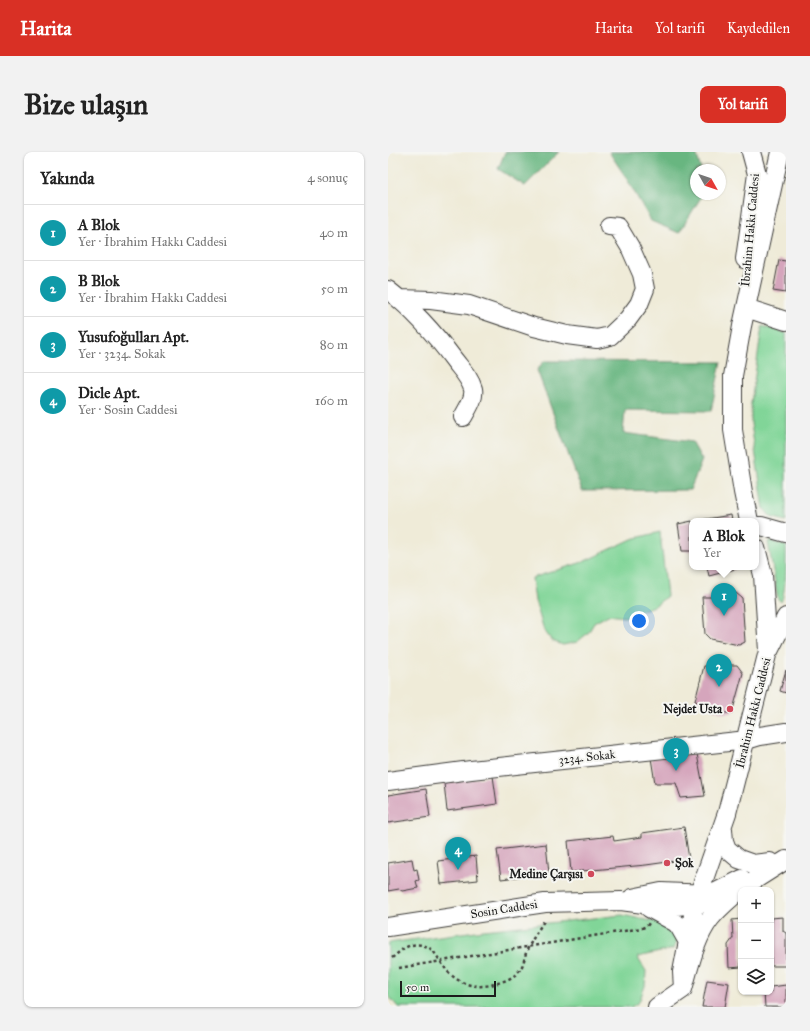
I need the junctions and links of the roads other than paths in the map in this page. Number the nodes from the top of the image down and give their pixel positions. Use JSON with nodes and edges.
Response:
{"nodes":[{"id":1,"x":751,"y":152,"type":"edge"},
{"id":2,"x":780,"y":152,"type":"edge"},
{"id":3,"x":609,"y":226,"type":"dead end"},
{"id":4,"x":394,"y":294,"type":"edge"},
{"id":5,"x":746,"y":308,"type":"junction"},
{"id":6,"x":786,"y":321,"type":"edge"},
{"id":7,"x":462,"y":417,"type":"dead end"},
{"id":8,"x":748,"y":518,"type":"edge"},
{"id":9,"x":759,"y":526,"type":"edge"},
{"id":10,"x":786,"y":533,"type":"edge"},
{"id":11,"x":759,"y":560,"type":"edge"},
{"id":12,"x":786,"y":617,"type":"edge"},
{"id":13,"x":768,"y":652,"type":"junction"},
{"id":14,"x":757,"y":698,"type":"junction"},
{"id":15,"x":786,"y":732,"type":"edge"},
{"id":16,"x":746,"y":740,"type":"junction"},
{"id":17,"x":388,"y":781,"type":"edge"},
{"id":18,"x":723,"y":828,"type":"junction"},
{"id":19,"x":782,"y":857,"type":"edge"},
{"id":20,"x":744,"y":886,"type":"junction"},
{"id":21,"x":698,"y":899,"type":"junction"},
{"id":22,"x":621,"y":901,"type":"junction"},
{"id":23,"x":639,"y":903,"type":"junction"},
{"id":24,"x":388,"y":927,"type":"edge"},
{"id":25,"x":688,"y":942,"type":"junction"},
{"id":26,"x":683,"y":989,"type":"junction"},
{"id":27,"x":657,"y":1007,"type":"edge"},
{"id":28,"x":680,"y":1007,"type":"edge"}],
"edges":[{"from":1,"to":5,"type":"street","name":"İbrahim Hakkı Caddesi"},
{"from":2,"to":5,"type":"street","name":"İbrahim Hakkı Caddesi"},
{"from":3,"to":4,"type":"street"},
{"from":4,"to":7,"type":"street"},
{"from":5,"to":6,"type":"street"},
{"from":5,"to":8,"type":"street","name":"İbrahim Hakkı Caddesi"},
{"from":9,"to":10,"type":"street"},
{"from":11,"to":13,"type":"street","name":"İbrahim Hakkı Caddesi"},
{"from":12,"to":13,"type":"street"},
{"from":13,"to":14,"type":"street","name":"İbrahim Hakkı Caddesi"},
{"from":14,"to":15,"type":"street"},
{"from":14,"to":16,"type":"street","name":"İbrahim Hakkı Caddesi"},
{"from":15,"to":16,"type":"street","name":"3234. Sokak"},
{"from":16,"to":17,"type":"street","name":"3234. Sokak"},
{"from":16,"to":18,"type":"street","name":"İbrahim Hakkı Caddesi"},
{"from":18,"to":19,"type":"street"},
{"from":18,"to":21,"type":"street","name":"İbrahim Hakkı Caddesi"},
{"from":19,"to":20,"type":"street"},
{"from":19,"to":21,"type":"street"},
{"from":20,"to":21,"type":"street"},
{"from":20,"to":26,"type":"street"},
{"from":21,"to":22,"type":"street"},
{"from":21,"to":23,"type":"street"},
{"from":21,"to":25,"type":"street","name":"İbrahim Hakkı Caddesi"},
{"from":22,"to":23,"type":"street"},
{"from":22,"to":24,"type":"street","name":"Sosin Caddesi"},
{"from":23,"to":25,"type":"street"},
{"from":25,"to":26,"type":"street","name":"İbrahim Hakkı Caddesi"},
{"from":26,"to":27,"type":"street"},
{"from":26,"to":28,"type":"street"}]}
